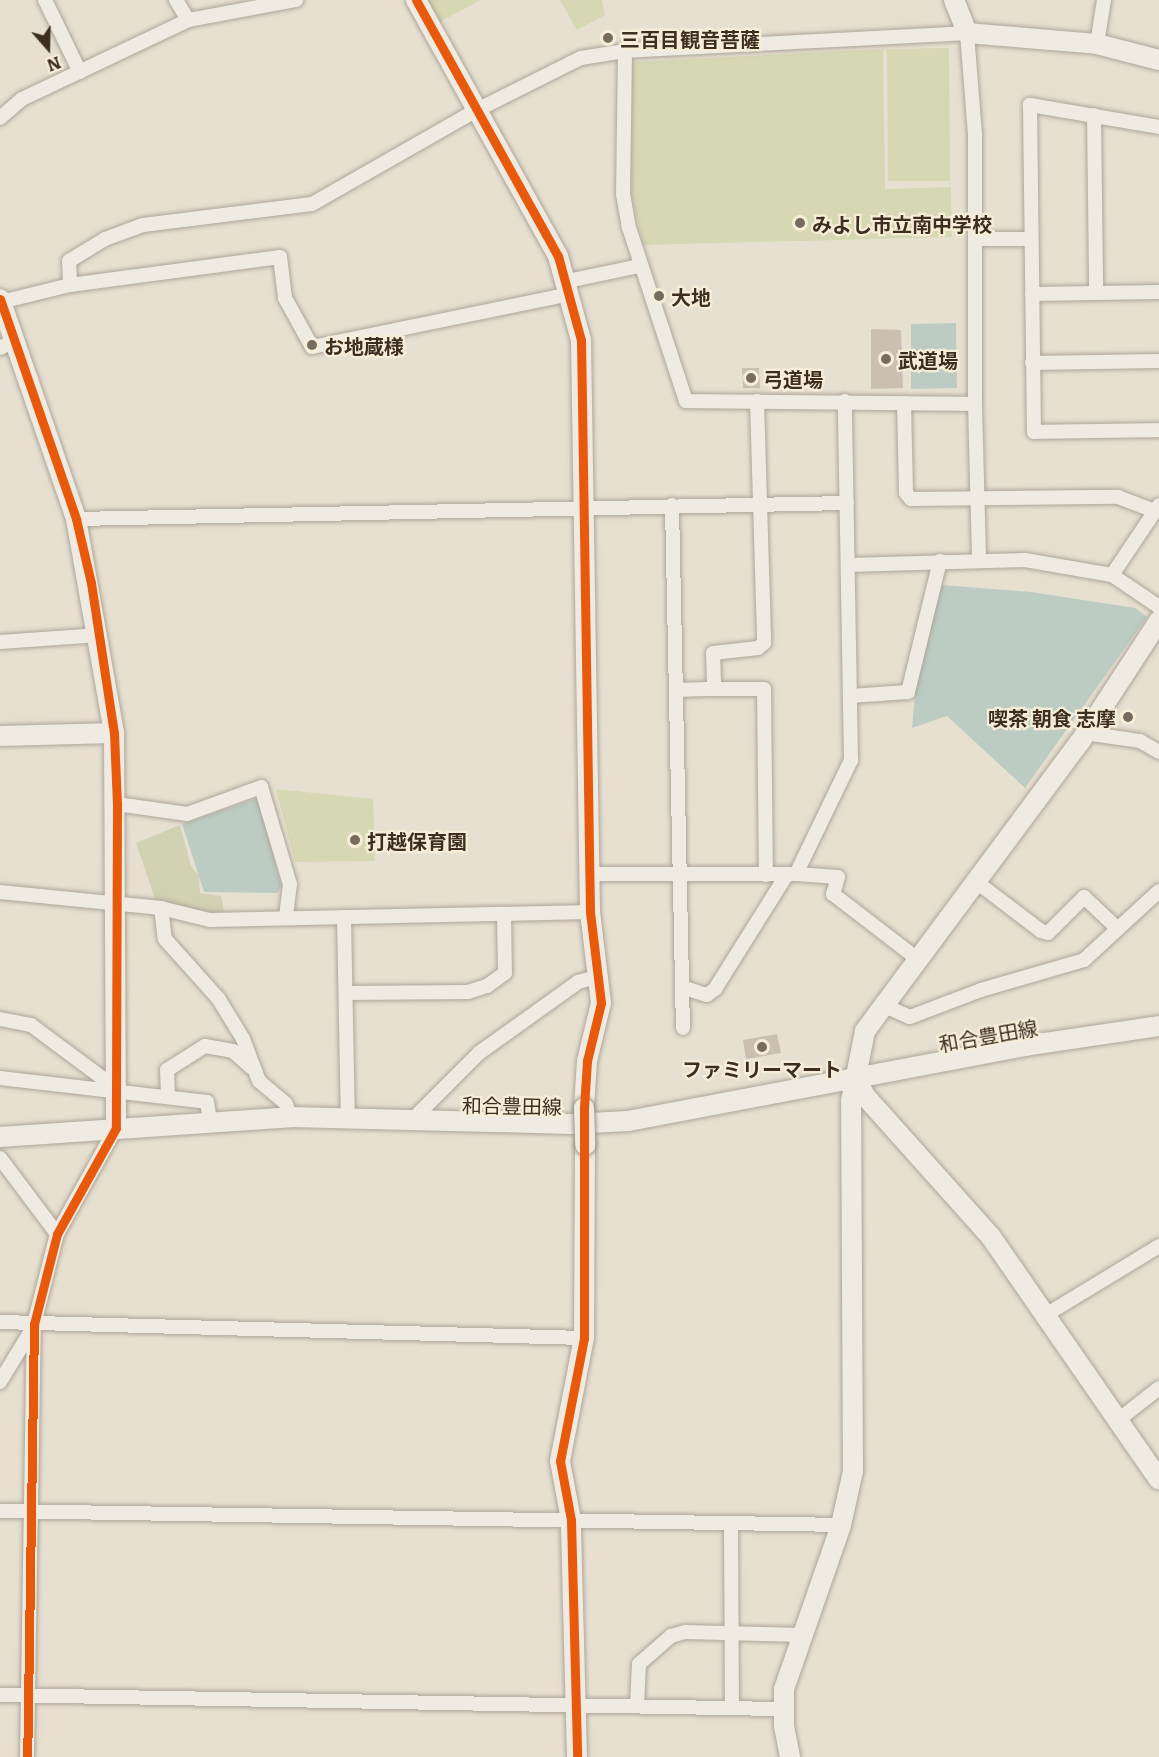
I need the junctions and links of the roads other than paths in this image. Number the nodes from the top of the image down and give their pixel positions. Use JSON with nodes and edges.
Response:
{"nodes":[{"id":1,"x":45,"y":0,"type":"edge"},
{"id":2,"x":176,"y":0,"type":"edge"},
{"id":3,"x":296,"y":0,"type":"edge"},
{"id":4,"x":416,"y":0,"type":"edge"},
{"id":5,"x":954,"y":0,"type":"edge"},
{"id":6,"x":1104,"y":0,"type":"edge"},
{"id":7,"x":188,"y":20,"type":"junction"},
{"id":8,"x":967,"y":33,"type":"junction"},
{"id":9,"x":1096,"y":44,"type":"junction"},
{"id":10,"x":625,"y":51,"type":"junction"},
{"id":11,"x":1159,"y":60,"type":"edge"},
{"id":12,"x":80,"y":72,"type":"junction"},
{"id":13,"x":477,"y":110,"type":"junction"},
{"id":14,"x":1094,"y":115,"type":"junction"},
{"id":15,"x":0,"y":118,"type":"edge"},
{"id":16,"x":1159,"y":127,"type":"edge"},
{"id":17,"x":975,"y":239,"type":"junction"},
{"id":18,"x":1031,"y":239,"type":"junction"},
{"id":19,"x":639,"y":266,"type":"junction"},
{"id":20,"x":70,"y":285,"type":"junction"},
{"id":21,"x":569,"y":288,"type":"junction"},
{"id":22,"x":1096,"y":291,"type":"junction"},
{"id":23,"x":1159,"y":292,"type":"edge"},
{"id":24,"x":1032,"y":294,"type":"junction"},
{"id":25,"x":1,"y":301,"type":"edge"},
{"id":26,"x":8,"y":344,"type":"edge"},
{"id":27,"x":1159,"y":361,"type":"edge"},
{"id":28,"x":1032,"y":363,"type":"junction"},
{"id":29,"x":757,"y":401,"type":"junction"},
{"id":30,"x":845,"y":401,"type":"junction"},
{"id":31,"x":904,"y":403,"type":"junction"},
{"id":32,"x":975,"y":404,"type":"junction"},
{"id":33,"x":1159,"y":430,"type":"edge"},
{"id":34,"x":979,"y":498,"type":"junction"},
{"id":35,"x":761,"y":503,"type":"junction"},
{"id":36,"x":847,"y":503,"type":"junction"},
{"id":37,"x":672,"y":505,"type":"junction"},
{"id":38,"x":584,"y":508,"type":"junction"},
{"id":39,"x":1157,"y":508,"type":"edge"},
{"id":40,"x":76,"y":519,"type":"junction"},
{"id":41,"x":979,"y":560,"type":"junction"},
{"id":42,"x":940,"y":561,"type":"junction"},
{"id":43,"x":848,"y":565,"type":"junction"},
{"id":44,"x":1112,"y":575,"type":"junction"},
{"id":45,"x":1159,"y":607,"type":"edge"},
{"id":46,"x":1159,"y":621,"type":"edge"},
{"id":47,"x":100,"y":635,"type":"junction"},
{"id":48,"x":0,"y":642,"type":"edge"},
{"id":49,"x":714,"y":689,"type":"junction"},
{"id":50,"x":676,"y":690,"type":"junction"},
{"id":51,"x":850,"y":696,"type":"junction"},
{"id":52,"x":114,"y":733,"type":"junction"},
{"id":53,"x":1085,"y":733,"type":"junction"},
{"id":54,"x":0,"y":736,"type":"edge"},
{"id":55,"x":1159,"y":752,"type":"edge"},
{"id":56,"x":117,"y":804,"type":"junction"},
{"id":57,"x":590,"y":874,"type":"junction"},
{"id":58,"x":791,"y":874,"type":"junction"},
{"id":59,"x":766,"y":875,"type":"junction"},
{"id":60,"x":679,"y":877,"type":"junction"},
{"id":61,"x":974,"y":880,"type":"junction"},
{"id":62,"x":1159,"y":891,"type":"edge"},
{"id":63,"x":0,"y":892,"type":"edge"},
{"id":64,"x":115,"y":903,"type":"junction"},
{"id":65,"x":161,"y":909,"type":"junction"},
{"id":66,"x":590,"y":912,"type":"junction"},
{"id":67,"x":504,"y":914,"type":"junction"},
{"id":68,"x":344,"y":917,"type":"junction"},
{"id":69,"x":286,"y":918,"type":"junction"},
{"id":70,"x":1117,"y":928,"type":"junction"},
{"id":71,"x":916,"y":958,"type":"junction"},
{"id":72,"x":600,"y":976,"type":"junction"},
{"id":73,"x":682,"y":987,"type":"junction"},
{"id":74,"x":346,"y":993,"type":"junction"},
{"id":75,"x":885,"y":1006,"type":"junction"},
{"id":76,"x":0,"y":1019,"type":"edge"},
{"id":77,"x":1159,"y":1026,"type":"edge"},
{"id":78,"x":683,"y":1028,"type":"dead end"},
{"id":79,"x":253,"y":1068,"type":"junction"},
{"id":80,"x":856,"y":1077,"type":"junction"},
{"id":81,"x":0,"y":1078,"type":"edge"},
{"id":82,"x":113,"y":1088,"type":"junction"},
{"id":83,"x":168,"y":1097,"type":"junction"},
{"id":84,"x":290,"y":1117,"type":"junction"},
{"id":85,"x":348,"y":1118,"type":"junction"},
{"id":86,"x":210,"y":1120,"type":"junction"},
{"id":87,"x":412,"y":1120,"type":"junction"},
{"id":88,"x":116,"y":1128,"type":"junction"},
{"id":89,"x":0,"y":1137,"type":"edge"},
{"id":90,"x":0,"y":1158,"type":"edge"},
{"id":91,"x":57,"y":1234,"type":"junction"},
{"id":92,"x":1159,"y":1246,"type":"edge"},
{"id":93,"x":1044,"y":1316,"type":"junction"},
{"id":94,"x":0,"y":1322,"type":"edge"},
{"id":95,"x":34,"y":1324,"type":"junction"},
{"id":96,"x":584,"y":1338,"type":"junction"},
{"id":97,"x":0,"y":1382,"type":"edge"},
{"id":98,"x":1159,"y":1388,"type":"edge"},
{"id":99,"x":1118,"y":1420,"type":"junction"},
{"id":100,"x":1158,"y":1476,"type":"edge"},
{"id":101,"x":0,"y":1512,"type":"edge"},
{"id":102,"x":33,"y":1512,"type":"junction"},
{"id":103,"x":572,"y":1520,"type":"junction"},
{"id":104,"x":731,"y":1524,"type":"junction"},
{"id":105,"x":841,"y":1525,"type":"junction"},
{"id":106,"x":731,"y":1633,"type":"junction"},
{"id":107,"x":802,"y":1635,"type":"junction"},
{"id":108,"x":0,"y":1695,"type":"edge"},
{"id":109,"x":26,"y":1695,"type":"junction"},
{"id":110,"x":578,"y":1705,"type":"junction"},
{"id":111,"x":637,"y":1706,"type":"junction"},
{"id":112,"x":732,"y":1708,"type":"junction"},
{"id":113,"x":782,"y":1709,"type":"junction"},
{"id":114,"x":27,"y":1757,"type":"edge"},
{"id":115,"x":577,"y":1757,"type":"edge"},
{"id":116,"x":790,"y":1757,"type":"edge"}],
"edges":[{"from":1,"to":12,"type":"street"},
{"from":2,"to":7,"type":"street"},
{"from":3,"to":7,"type":"street"},
{"from":4,"to":13,"type":"street"},
{"from":5,"to":8,"type":"street"},
{"from":6,"to":9,"type":"street"},
{"from":7,"to":12,"type":"street"},
{"from":8,"to":9,"type":"street"},
{"from":8,"to":10,"type":"street"},
{"from":8,"to":17,"type":"street"},
{"from":9,"to":11,"type":"street"},
{"from":10,"to":13,"type":"street"},
{"from":10,"to":19,"type":"street"},
{"from":12,"to":15,"type":"street"},
{"from":13,"to":20,"type":"street"},
{"from":13,"to":21,"type":"street"},
{"from":14,"to":16,"type":"street"},
{"from":14,"to":18,"type":"street"},
{"from":14,"to":22,"type":"street"},
{"from":17,"to":18,"type":"street"},
{"from":17,"to":32,"type":"street"},
{"from":18,"to":24,"type":"street"},
{"from":19,"to":21,"type":"street"},
{"from":19,"to":29,"type":"street"},
{"from":20,"to":21,"type":"street"},
{"from":20,"to":25,"type":"street"},
{"from":21,"to":38,"type":"street"},
{"from":22,"to":23,"type":"street"},
{"from":22,"to":24,"type":"street"},
{"from":24,"to":28,"type":"street"},
{"from":25,"to":26,"type":"street"},
{"from":26,"to":40,"type":"street"},
{"from":27,"to":28,"type":"street"},
{"from":28,"to":33,"type":"street"},
{"from":29,"to":30,"type":"street"},
{"from":29,"to":35,"type":"street"},
{"from":30,"to":31,"type":"street"},
{"from":30,"to":36,"type":"street"},
{"from":31,"to":32,"type":"street"},
{"from":31,"to":34,"type":"street"},
{"from":32,"to":34,"type":"street"},
{"from":34,"to":39,"type":"street"},
{"from":34,"to":41,"type":"street"},
{"from":35,"to":36,"type":"street"},
{"from":35,"to":37,"type":"street"},
{"from":35,"to":49,"type":"street"},
{"from":36,"to":43,"type":"street"},
{"from":37,"to":38,"type":"street"},
{"from":37,"to":50,"type":"street"},
{"from":38,"to":40,"type":"street"},
{"from":38,"to":57,"type":"street"},
{"from":39,"to":44,"type":"street"},
{"from":40,"to":47,"type":"street"},
{"from":41,"to":42,"type":"street"},
{"from":41,"to":44,"type":"street"},
{"from":42,"to":43,"type":"street"},
{"from":42,"to":51,"type":"street"},
{"from":43,"to":51,"type":"street"},
{"from":44,"to":45,"type":"street"},
{"from":46,"to":53,"type":"street"},
{"from":47,"to":48,"type":"street"},
{"from":47,"to":52,"type":"street"},
{"from":49,"to":50,"type":"street"},
{"from":49,"to":59,"type":"street"},
{"from":50,"to":60,"type":"street"},
{"from":51,"to":58,"type":"street"},
{"from":52,"to":54,"type":"street"},
{"from":52,"to":56,"type":"street"},
{"from":53,"to":55,"type":"street"},
{"from":53,"to":61,"type":"street"},
{"from":56,"to":64,"type":"street"},
{"from":56,"to":69,"type":"street"},
{"from":57,"to":60,"type":"street"},
{"from":57,"to":66,"type":"street"},
{"from":58,"to":59,"type":"street"},
{"from":58,"to":71,"type":"street"},
{"from":58,"to":73,"type":"street"},
{"from":59,"to":60,"type":"street"},
{"from":60,"to":73,"type":"street"},
{"from":61,"to":70,"type":"street"},
{"from":61,"to":71,"type":"street"},
{"from":62,"to":70,"type":"street"},
{"from":63,"to":64,"type":"street"},
{"from":64,"to":65,"type":"street"},
{"from":64,"to":82,"type":"street"},
{"from":65,"to":69,"type":"street"},
{"from":65,"to":79,"type":"street"},
{"from":66,"to":67,"type":"street"},
{"from":66,"to":72,"type":"street"},
{"from":67,"to":68,"type":"street"},
{"from":67,"to":74,"type":"street"},
{"from":68,"to":69,"type":"street"},
{"from":68,"to":74,"type":"street"},
{"from":70,"to":75,"type":"street"},
{"from":71,"to":75,"type":"street"},
{"from":72,"to":87,"type":"street"},
{"from":72,"to":96,"type":"street","bridge":true},
{"from":73,"to":78,"type":"street"},
{"from":74,"to":85,"type":"street"},
{"from":75,"to":80,"type":"street"},
{"from":76,"to":82,"type":"street"},
{"from":77,"to":80,"type":"street","name":"和合豊田線"},
{"from":79,"to":83,"type":"street"},
{"from":79,"to":84,"type":"street"},
{"from":80,"to":87,"type":"street","name":"和合豊田線"},
{"from":80,"to":93,"type":"street"},
{"from":80,"to":105,"type":"street"},
{"from":81,"to":82,"type":"street"},
{"from":82,"to":83,"type":"street"},
{"from":82,"to":88,"type":"street"},
{"from":83,"to":86,"type":"street"},
{"from":84,"to":85,"type":"street","name":"和合豊田線"},
{"from":84,"to":86,"type":"street","name":"和合豊田線"},
{"from":85,"to":87,"type":"street","name":"和合豊田線"},
{"from":86,"to":88,"type":"street","name":"和合豊田線"},
{"from":88,"to":89,"type":"street","name":"和合豊田線"},
{"from":88,"to":91,"type":"street"},
{"from":90,"to":91,"type":"street"},
{"from":91,"to":95,"type":"street"},
{"from":92,"to":93,"type":"street"},
{"from":93,"to":99,"type":"street"},
{"from":94,"to":95,"type":"street"},
{"from":95,"to":96,"type":"street"},
{"from":95,"to":97,"type":"street"},
{"from":95,"to":102,"type":"street"},
{"from":96,"to":103,"type":"street"},
{"from":98,"to":99,"type":"street"},
{"from":99,"to":100,"type":"street"},
{"from":101,"to":102,"type":"street"},
{"from":102,"to":103,"type":"street"},
{"from":102,"to":109,"type":"street"},
{"from":103,"to":104,"type":"street"},
{"from":103,"to":110,"type":"street"},
{"from":104,"to":105,"type":"street"},
{"from":104,"to":106,"type":"street"},
{"from":105,"to":107,"type":"street"},
{"from":106,"to":107,"type":"street"},
{"from":106,"to":111,"type":"street"},
{"from":106,"to":112,"type":"street"},
{"from":107,"to":113,"type":"street"},
{"from":108,"to":109,"type":"street"},
{"from":109,"to":110,"type":"street"},
{"from":109,"to":114,"type":"street"},
{"from":110,"to":111,"type":"street"},
{"from":110,"to":115,"type":"street"},
{"from":111,"to":112,"type":"street"},
{"from":112,"to":113,"type":"street"},
{"from":113,"to":116,"type":"street"}]}
